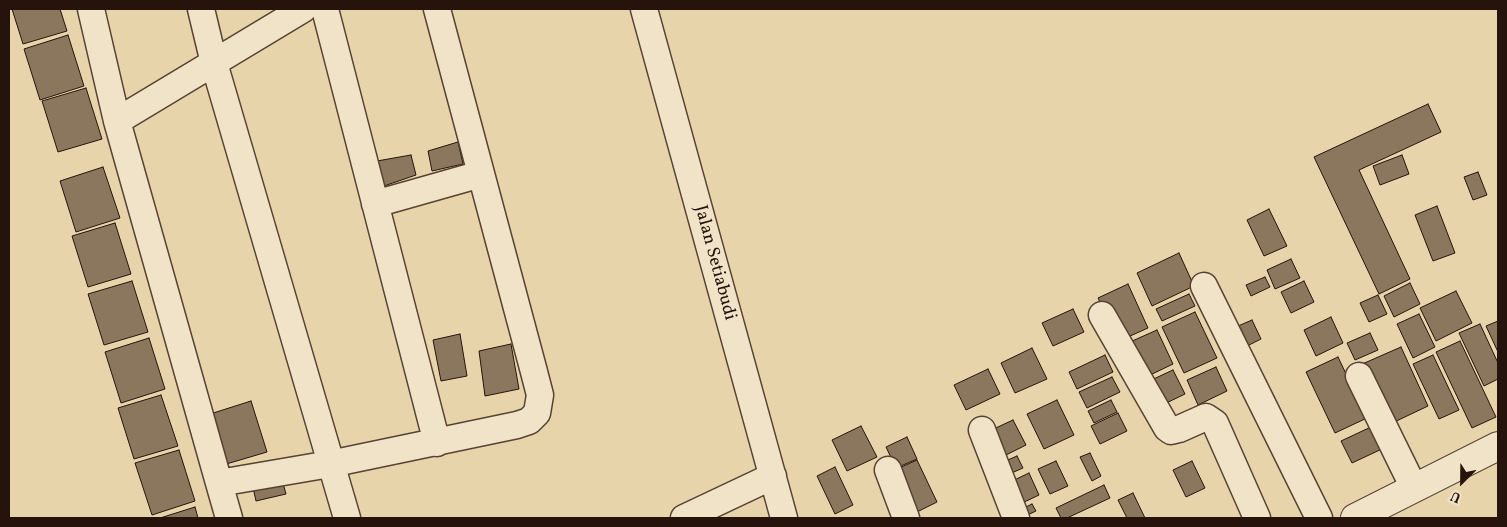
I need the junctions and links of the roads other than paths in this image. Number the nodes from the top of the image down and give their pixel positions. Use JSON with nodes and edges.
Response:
{"nodes":[{"id":1,"x":91,"y":9,"type":"edge"},
{"id":2,"x":201,"y":9,"type":"edge"},
{"id":3,"x":303,"y":9,"type":"edge"},
{"id":4,"x":325,"y":9,"type":"edge"},
{"id":5,"x":437,"y":9,"type":"edge"},
{"id":6,"x":644,"y":9,"type":"edge"},
{"id":7,"x":214,"y":63,"type":"junction"},
{"id":8,"x":117,"y":121,"type":"junction"},
{"id":9,"x":481,"y":174,"type":"junction"},
{"id":10,"x":375,"y":204,"type":"junction"},
{"id":11,"x":1204,"y":286,"type":"dead end"},
{"id":12,"x":1102,"y":315,"type":"dead end"},
{"id":13,"x":1360,"y":376,"type":"dead end"},
{"id":14,"x":982,"y":430,"type":"dead end"},
{"id":15,"x":437,"y":443,"type":"junction"},
{"id":16,"x":1498,"y":446,"type":"edge"},
{"id":17,"x":330,"y":464,"type":"junction"},
{"id":18,"x":888,"y":470,"type":"dead end"},
{"id":19,"x":773,"y":476,"type":"junction"},
{"id":20,"x":219,"y":483,"type":"junction"},
{"id":21,"x":1414,"y":488,"type":"junction"},
{"id":22,"x":229,"y":518,"type":"edge"},
{"id":23,"x":348,"y":518,"type":"edge"},
{"id":24,"x":684,"y":518,"type":"edge"},
{"id":25,"x":784,"y":518,"type":"edge"},
{"id":26,"x":906,"y":518,"type":"edge"},
{"id":27,"x":1016,"y":518,"type":"edge"},
{"id":28,"x":1257,"y":518,"type":"edge"},
{"id":29,"x":1319,"y":518,"type":"edge"},
{"id":30,"x":1355,"y":518,"type":"edge"}],
"edges":[{"from":1,"to":8,"type":"street"},
{"from":2,"to":7,"type":"street"},
{"from":3,"to":7,"type":"street"},
{"from":4,"to":10,"type":"street"},
{"from":5,"to":9,"type":"street"},
{"from":6,"to":19,"type":"street","name":"Jalan Setiabudi"},
{"from":7,"to":8,"type":"street"},
{"from":7,"to":17,"type":"street"},
{"from":8,"to":20,"type":"street"},
{"from":9,"to":10,"type":"street"},
{"from":9,"to":15,"type":"street"},
{"from":10,"to":15,"type":"street"},
{"from":11,"to":29,"type":"street"},
{"from":12,"to":28,"type":"street"},
{"from":13,"to":21,"type":"street"},
{"from":14,"to":27,"type":"street"},
{"from":15,"to":17,"type":"street"},
{"from":16,"to":21,"type":"street"},
{"from":17,"to":20,"type":"street"},
{"from":17,"to":23,"type":"street"},
{"from":18,"to":26,"type":"street"},
{"from":19,"to":24,"type":"street"},
{"from":19,"to":25,"type":"street","name":"Jalan Setiabudi"},
{"from":20,"to":22,"type":"street"},
{"from":21,"to":30,"type":"street"}]}
